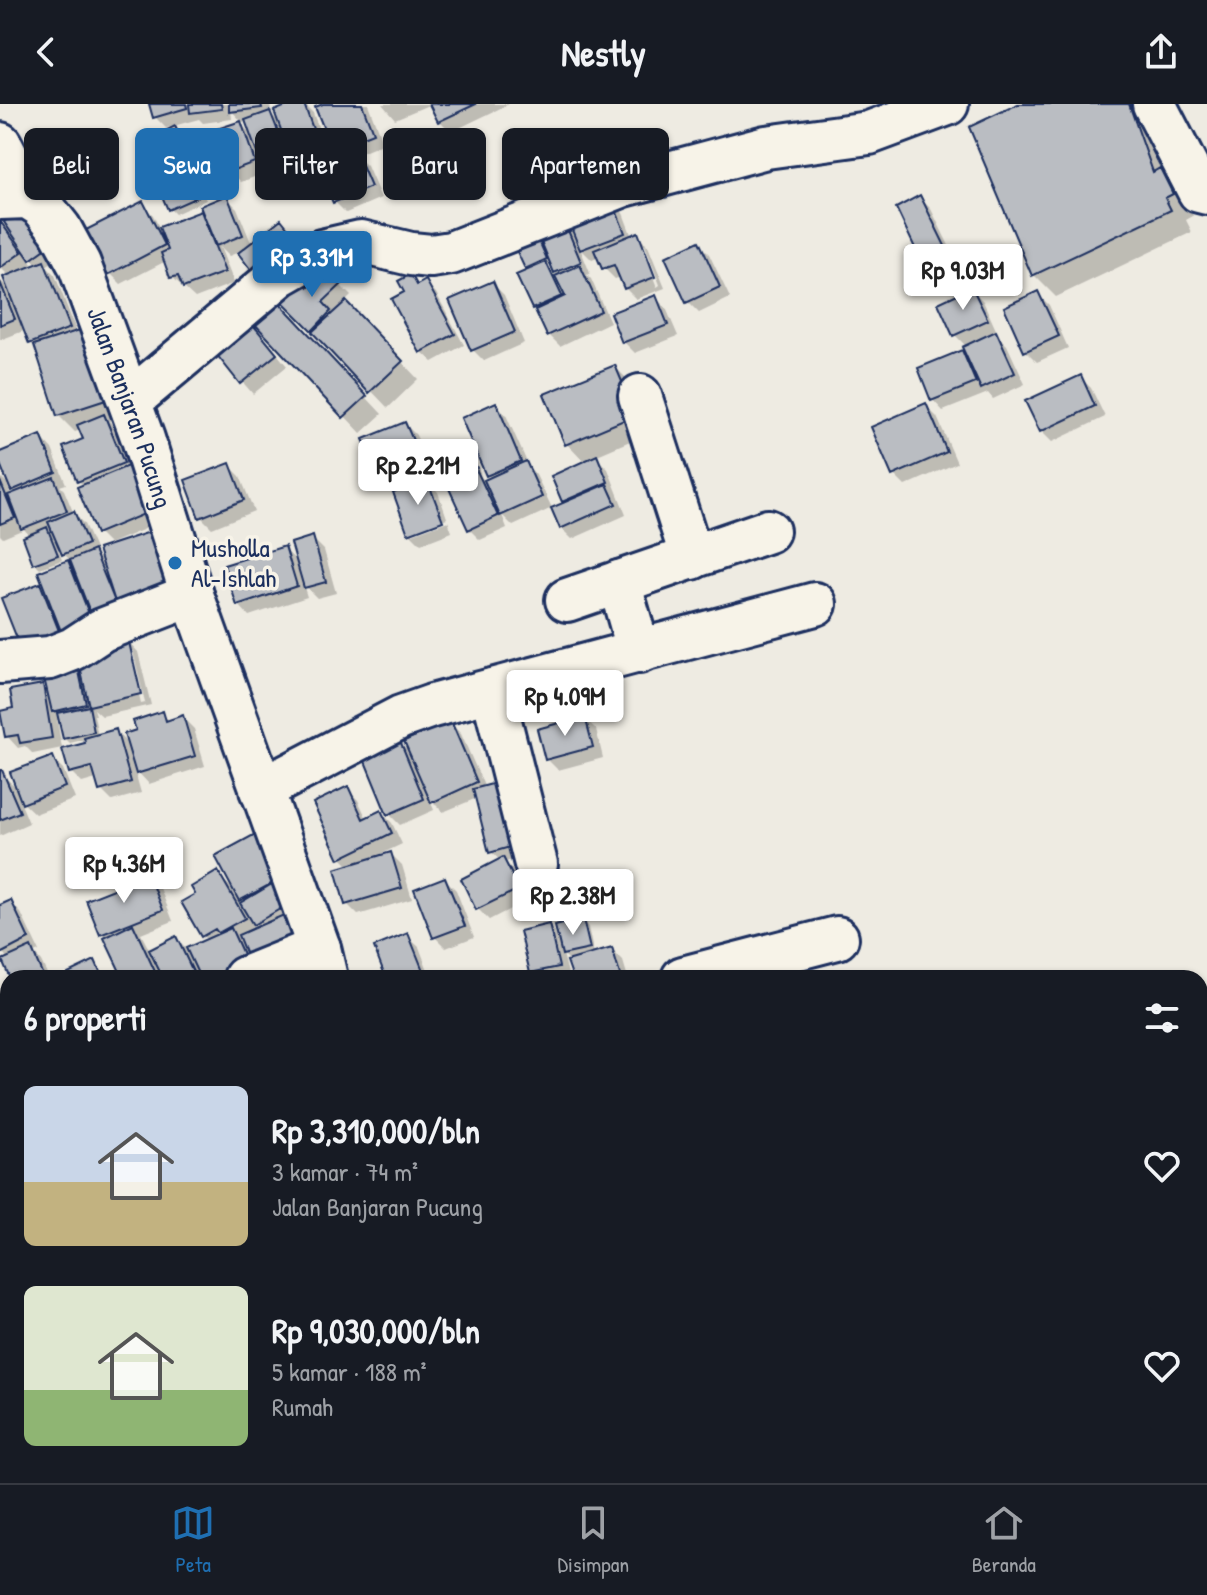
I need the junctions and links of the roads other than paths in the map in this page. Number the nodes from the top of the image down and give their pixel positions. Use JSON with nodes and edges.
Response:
{"nodes":[{"id":1,"x":947,"y":104,"type":"edge"},
{"id":2,"x":1154,"y":104,"type":"edge"},
{"id":3,"x":819,"y":122,"type":"edge"},
{"id":4,"x":0,"y":144,"type":"edge"},
{"id":5,"x":1207,"y":193,"type":"edge"},
{"id":6,"x":14,"y":197,"type":"edge"},
{"id":7,"x":640,"y":396,"type":"dead end"},
{"id":8,"x":130,"y":401,"type":"junction"},
{"id":9,"x":768,"y":531,"type":"dead end"},
{"id":10,"x":692,"y":558,"type":"junction"},
{"id":11,"x":619,"y":582,"type":"junction"},
{"id":12,"x":192,"y":595,"type":"junction"},
{"id":13,"x":567,"y":600,"type":"dead end"},
{"id":14,"x":815,"y":604,"type":"dead end"},
{"id":15,"x":639,"y":652,"type":"junction"},
{"id":16,"x":0,"y":662,"type":"edge"},
{"id":17,"x":492,"y":690,"type":"junction"},
{"id":18,"x":261,"y":790,"type":"junction"},
{"id":19,"x":536,"y":864,"type":"dead end"},
{"id":20,"x":837,"y":938,"type":"dead end"},
{"id":21,"x":322,"y":963,"type":"edge"},
{"id":22,"x":286,"y":970,"type":"edge"},
{"id":23,"x":714,"y":970,"type":"edge"}],
"edges":[{"from":1,"to":3,"type":"street"},
{"from":2,"to":5,"type":"street"},
{"from":3,"to":8,"type":"street"},
{"from":4,"to":6,"type":"street","name":"Jalan Banjaran Pucung"},
{"from":6,"to":8,"type":"street","name":"Jalan Banjaran Pucung"},
{"from":7,"to":10,"type":"street"},
{"from":8,"to":12,"type":"street","name":"Jalan Banjaran Pucung"},
{"from":9,"to":10,"type":"street"},
{"from":10,"to":11,"type":"street"},
{"from":11,"to":13,"type":"street"},
{"from":11,"to":15,"type":"street"},
{"from":12,"to":16,"type":"street"},
{"from":12,"to":18,"type":"street","name":"Jalan Banjaran Pucung"},
{"from":14,"to":15,"type":"street"},
{"from":15,"to":17,"type":"street"},
{"from":17,"to":18,"type":"street"},
{"from":17,"to":19,"type":"street"},
{"from":18,"to":21,"type":"street","name":"Jalan Banjaran Pucung"},
{"from":20,"to":23,"type":"street"},
{"from":21,"to":22,"type":"street"}]}
